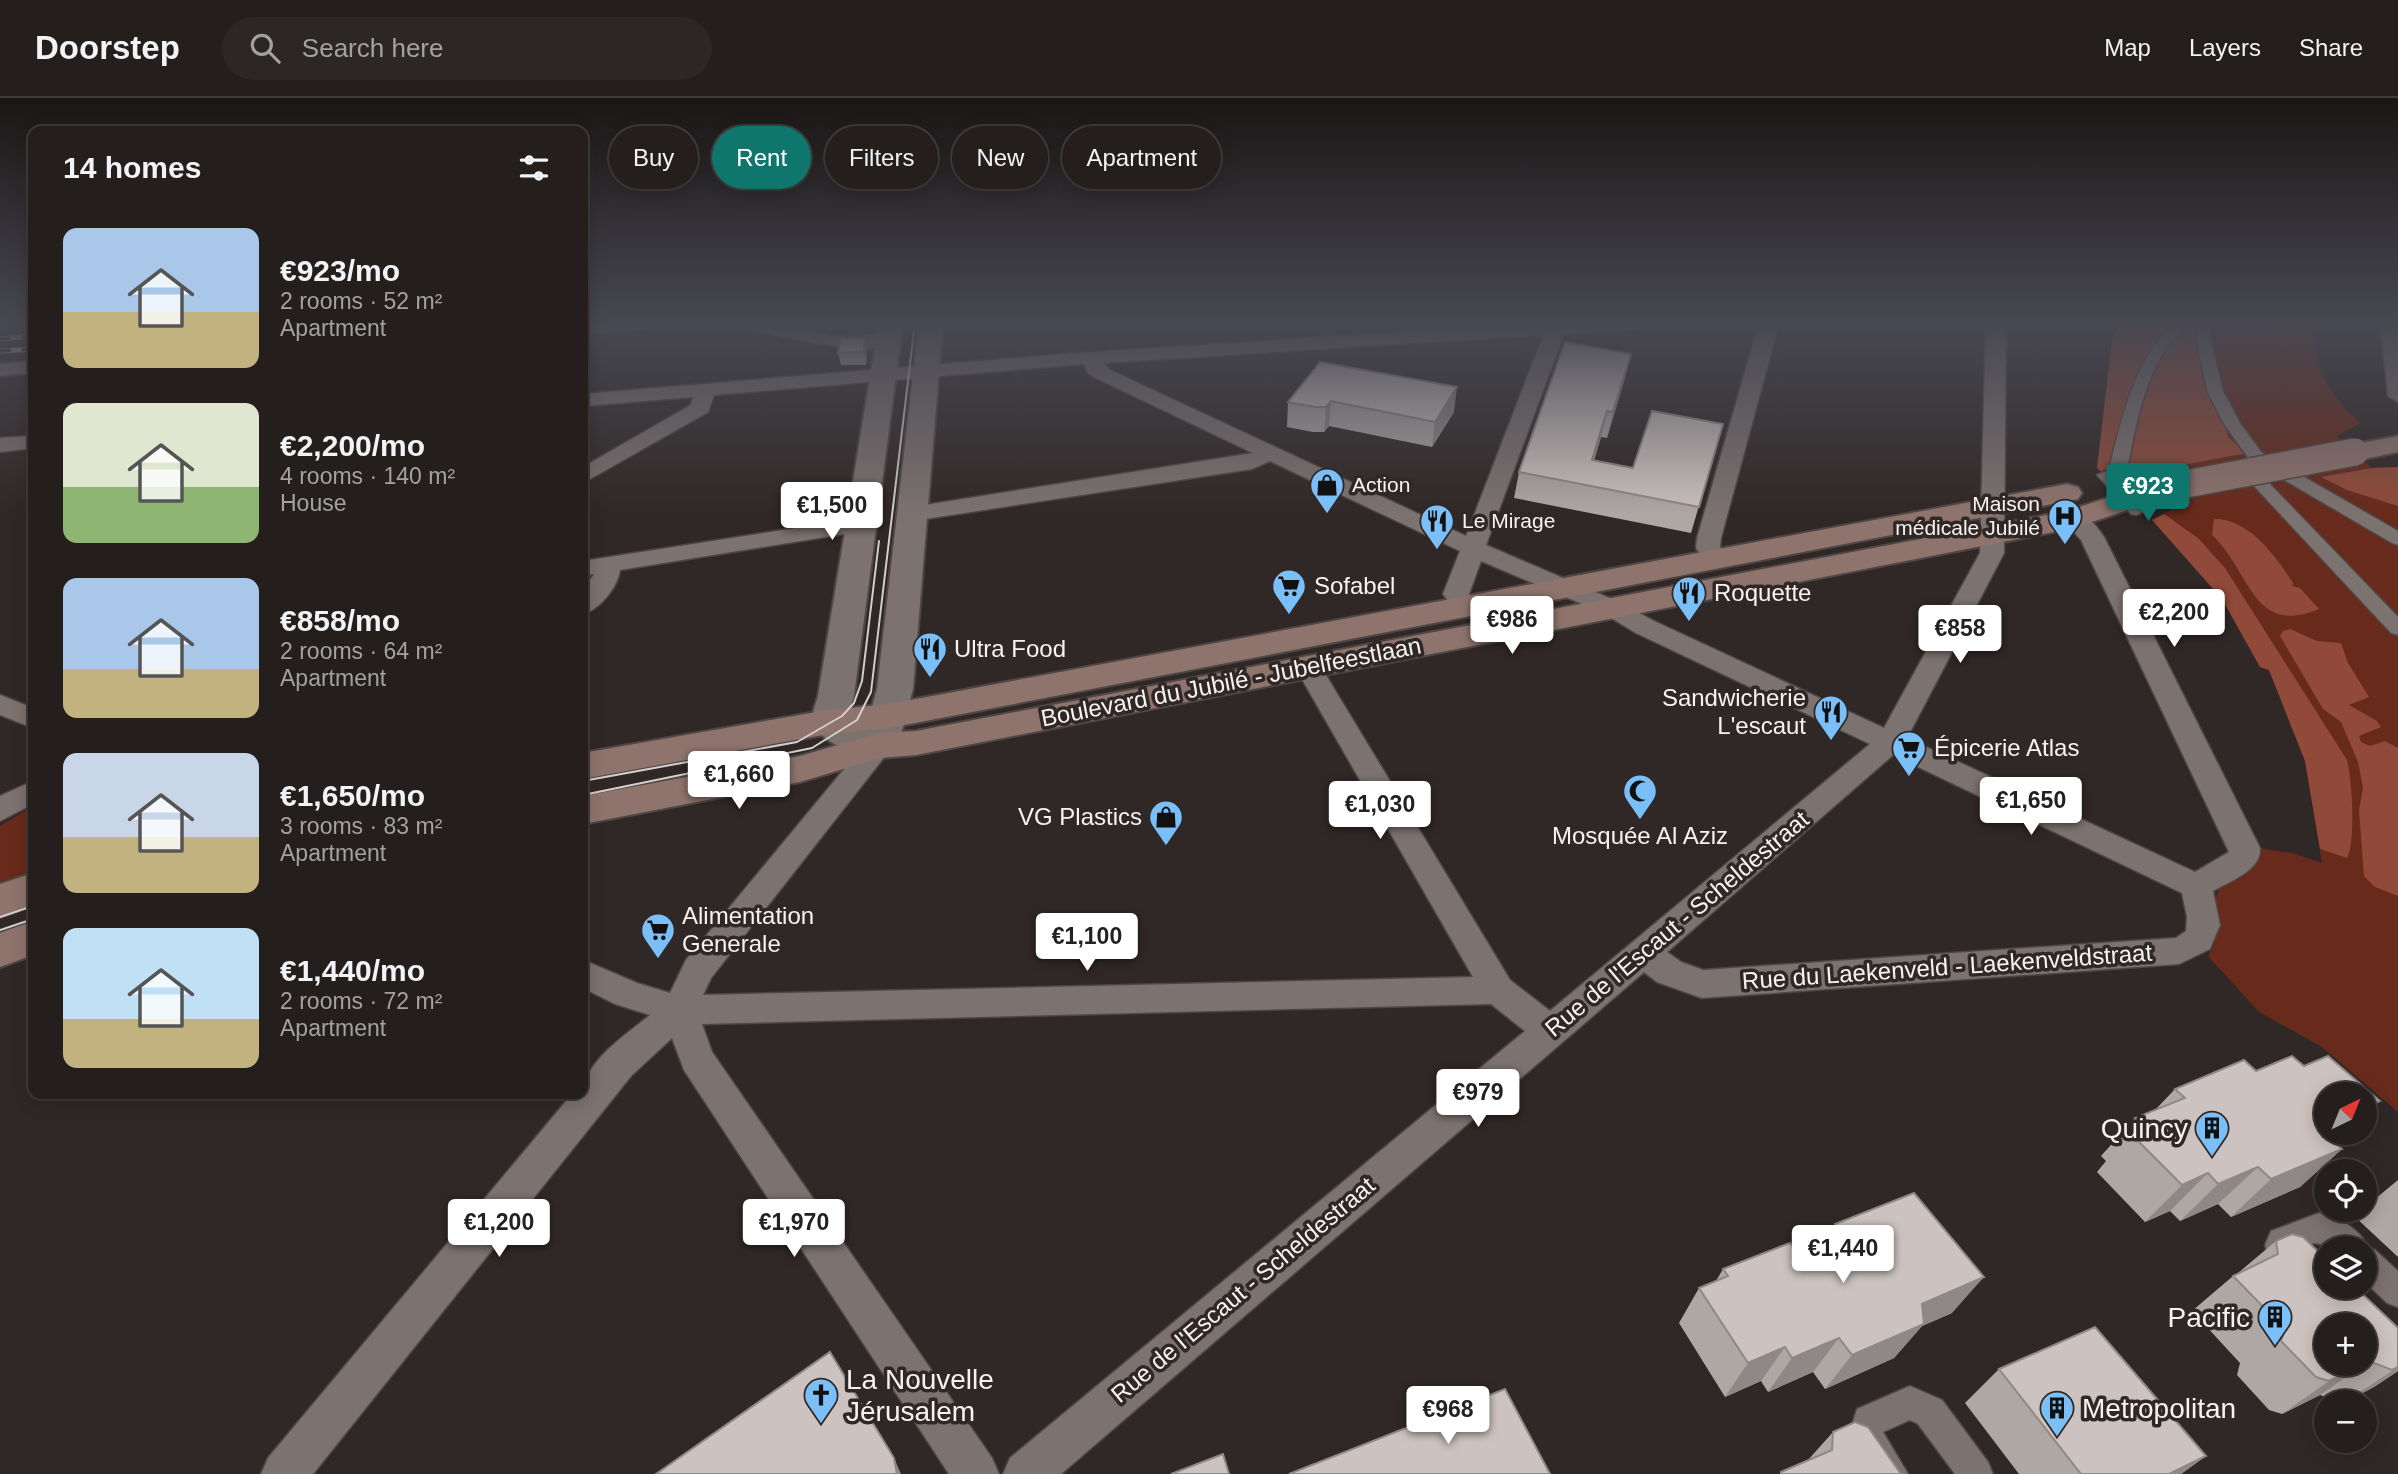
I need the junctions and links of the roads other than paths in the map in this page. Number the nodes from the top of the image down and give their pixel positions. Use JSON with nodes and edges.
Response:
{"nodes":[{"id":1,"x":750,"y":386,"type":"edge"},
{"id":2,"x":882,"y":386,"type":"edge"},
{"id":3,"x":926,"y":386,"type":"edge"},
{"id":4,"x":1130,"y":386,"type":"edge"},
{"id":5,"x":1534,"y":386,"type":"edge"},
{"id":6,"x":1751,"y":386,"type":"edge"},
{"id":7,"x":1995,"y":386,"type":"edge"},
{"id":8,"x":2143,"y":386,"type":"edge"},
{"id":9,"x":2214,"y":386,"type":"edge"},
{"id":10,"x":705,"y":390,"type":"junction"},
{"id":11,"x":588,"y":400,"type":"edge"},
{"id":12,"x":28,"y":442,"type":"edge"},
{"id":13,"x":2398,"y":444,"type":"edge"},
{"id":14,"x":0,"y":445,"type":"edge"},
{"id":15,"x":1271,"y":452,"type":"junction"},
{"id":16,"x":2255,"y":456,"type":"junction"},
{"id":17,"x":588,"y":473,"type":"edge"},
{"id":18,"x":2309,"y":489,"type":"junction"},
{"id":19,"x":2273,"y":498,"type":"junction"},
{"id":20,"x":2128,"y":501,"type":"junction"},
{"id":21,"x":912,"y":514,"type":"junction"},
{"id":22,"x":2074,"y":519,"type":"junction"},
{"id":23,"x":1994,"y":520,"type":"junction"},
{"id":24,"x":861,"y":525,"type":"junction"},
{"id":25,"x":2398,"y":539,"type":"edge"},
{"id":26,"x":1474,"y":549,"type":"junction"},
{"id":27,"x":1717,"y":558,"type":"junction"},
{"id":28,"x":595,"y":566,"type":"edge"},
{"id":29,"x":1564,"y":588,"type":"junction"},
{"id":30,"x":588,"y":600,"type":"edge"},
{"id":31,"x":1464,"y":606,"type":"junction"},
{"id":32,"x":1612,"y":608,"type":"junction"},
{"id":33,"x":2398,"y":629,"type":"edge"},
{"id":34,"x":1308,"y":667,"type":"junction"},
{"id":35,"x":0,"y":704,"type":"edge"},
{"id":36,"x":28,"y":717,"type":"edge"},
{"id":37,"x":828,"y":722,"type":"junction"},
{"id":38,"x":884,"y":731,"type":"junction"},
{"id":39,"x":1888,"y":742,"type":"junction"},
{"id":40,"x":588,"y":765,"type":"edge"},
{"id":41,"x":28,"y":794,"type":"edge"},
{"id":42,"x":588,"y":809,"type":"edge"},
{"id":43,"x":0,"y":810,"type":"edge"},
{"id":44,"x":2196,"y":886,"type":"junction"},
{"id":45,"x":28,"y":891,"type":"edge"},
{"id":46,"x":0,"y":901,"type":"edge"},
{"id":47,"x":28,"y":940,"type":"edge"},
{"id":48,"x":0,"y":950,"type":"edge"},
{"id":49,"x":1643,"y":953,"type":"junction"},
{"id":50,"x":588,"y":976,"type":"edge"},
{"id":51,"x":1498,"y":990,"type":"junction"},
{"id":52,"x":679,"y":1010,"type":"junction"},
{"id":53,"x":1550,"y":1031,"type":"junction"},
{"id":54,"x":2338,"y":1236,"type":"edge"},
{"id":55,"x":2377,"y":1272,"type":"edge"},
{"id":56,"x":2301,"y":1273,"type":"edge"},
{"id":57,"x":2398,"y":1292,"type":"edge"},
{"id":58,"x":284,"y":1474,"type":"edge"},
{"id":59,"x":976,"y":1474,"type":"edge"},
{"id":60,"x":1026,"y":1474,"type":"edge"},
{"id":61,"x":1891,"y":1474,"type":"edge"},
{"id":62,"x":1976,"y":1474,"type":"edge"}],
"edges":[{"from":1,"to":10,"type":"street"},
{"from":2,"to":24,"type":"street"},
{"from":3,"to":21,"type":"street"},
{"from":4,"to":15,"type":"street"},
{"from":5,"to":26,"type":"street"},
{"from":6,"to":27,"type":"street"},
{"from":7,"to":23,"type":"street","name":"Rue de l'Escaut - Scheldestraat"},
{"from":8,"to":20,"type":"street"},
{"from":9,"to":16,"type":"street"},
{"from":10,"to":11,"type":"street"},
{"from":10,"to":17,"type":"street"},
{"from":12,"to":14,"type":"street"},
{"from":13,"to":20,"type":"main road","name":"Boulevard du Jubilé - Jubelfeestlaan","bridge":true},
{"from":15,"to":21,"type":"street"},
{"from":15,"to":26,"type":"street"},
{"from":16,"to":18,"type":"street"},
{"from":16,"to":19,"type":"street"},
{"from":18,"to":19,"type":"street"},
{"from":18,"to":25,"type":"street"},
{"from":19,"to":33,"type":"street"},
{"from":20,"to":22,"type":"main road","name":"Boulevard du Jubilé - Jubelfeestlaan"},
{"from":20,"to":23,"type":"main road","name":"Boulevard du Jubilé - Jubelfeestlaan"},
{"from":21,"to":38,"type":"street"},
{"from":22,"to":23,"type":"main road","name":"Boulevard du Jubilé - Jubelfeestlaan"},
{"from":22,"to":44,"type":"street"},
{"from":23,"to":27,"type":"main road","name":"Boulevard du Jubilé - Jubelfeestlaan"},
{"from":23,"to":32,"type":"main road","name":"Boulevard du Jubilé - Jubelfeestlaan"},
{"from":23,"to":39,"type":"street","name":"Rue de l'Escaut - Scheldestraat"},
{"from":24,"to":28,"type":"street"},
{"from":24,"to":37,"type":"street"},
{"from":26,"to":29,"type":"street"},
{"from":26,"to":31,"type":"street"},
{"from":27,"to":29,"type":"main road","name":"Boulevard du Jubilé - Jubelfeestlaan"},
{"from":28,"to":30,"type":"street"},
{"from":29,"to":31,"type":"main road","name":"Boulevard du Jubilé - Jubelfeestlaan"},
{"from":29,"to":32,"type":"street"},
{"from":31,"to":38,"type":"main road","name":"Boulevard du Jubilé - Jubelfeestlaan"},
{"from":32,"to":34,"type":"main road","name":"Boulevard du Jubilé - Jubelfeestlaan"},
{"from":32,"to":39,"type":"street"},
{"from":34,"to":38,"type":"main road","name":"Boulevard du Jubilé - Jubelfeestlaan"},
{"from":34,"to":51,"type":"street"},
{"from":35,"to":36,"type":"street"},
{"from":37,"to":38,"type":"street"},
{"from":37,"to":40,"type":"main road"},
{"from":38,"to":42,"type":"main road","name":"Boulevard du Jubilé - Jubelfeestlaan"},
{"from":38,"to":52,"type":"street"},
{"from":39,"to":44,"type":"street"},
{"from":39,"to":49,"type":"street","name":"Rue de l'Escaut - Scheldestraat"},
{"from":41,"to":43,"type":"street"},
{"from":44,"to":49,"type":"street","name":"Rue du Laekenveld - Laekenveldstraat"},
{"from":45,"to":46,"type":"main road"},
{"from":47,"to":48,"type":"main road"},
{"from":49,"to":53,"type":"street","name":"Rue de l'Escaut - Scheldestraat"},
{"from":50,"to":52,"type":"street"},
{"from":51,"to":52,"type":"street"},
{"from":51,"to":53,"type":"street"},
{"from":52,"to":58,"type":"street"},
{"from":52,"to":59,"type":"street"},
{"from":53,"to":60,"type":"street","name":"Rue de l'Escaut - Scheldestraat"},
{"from":54,"to":56,"type":"street"},
{"from":55,"to":57,"type":"street"},
{"from":61,"to":62,"type":"street"}]}
